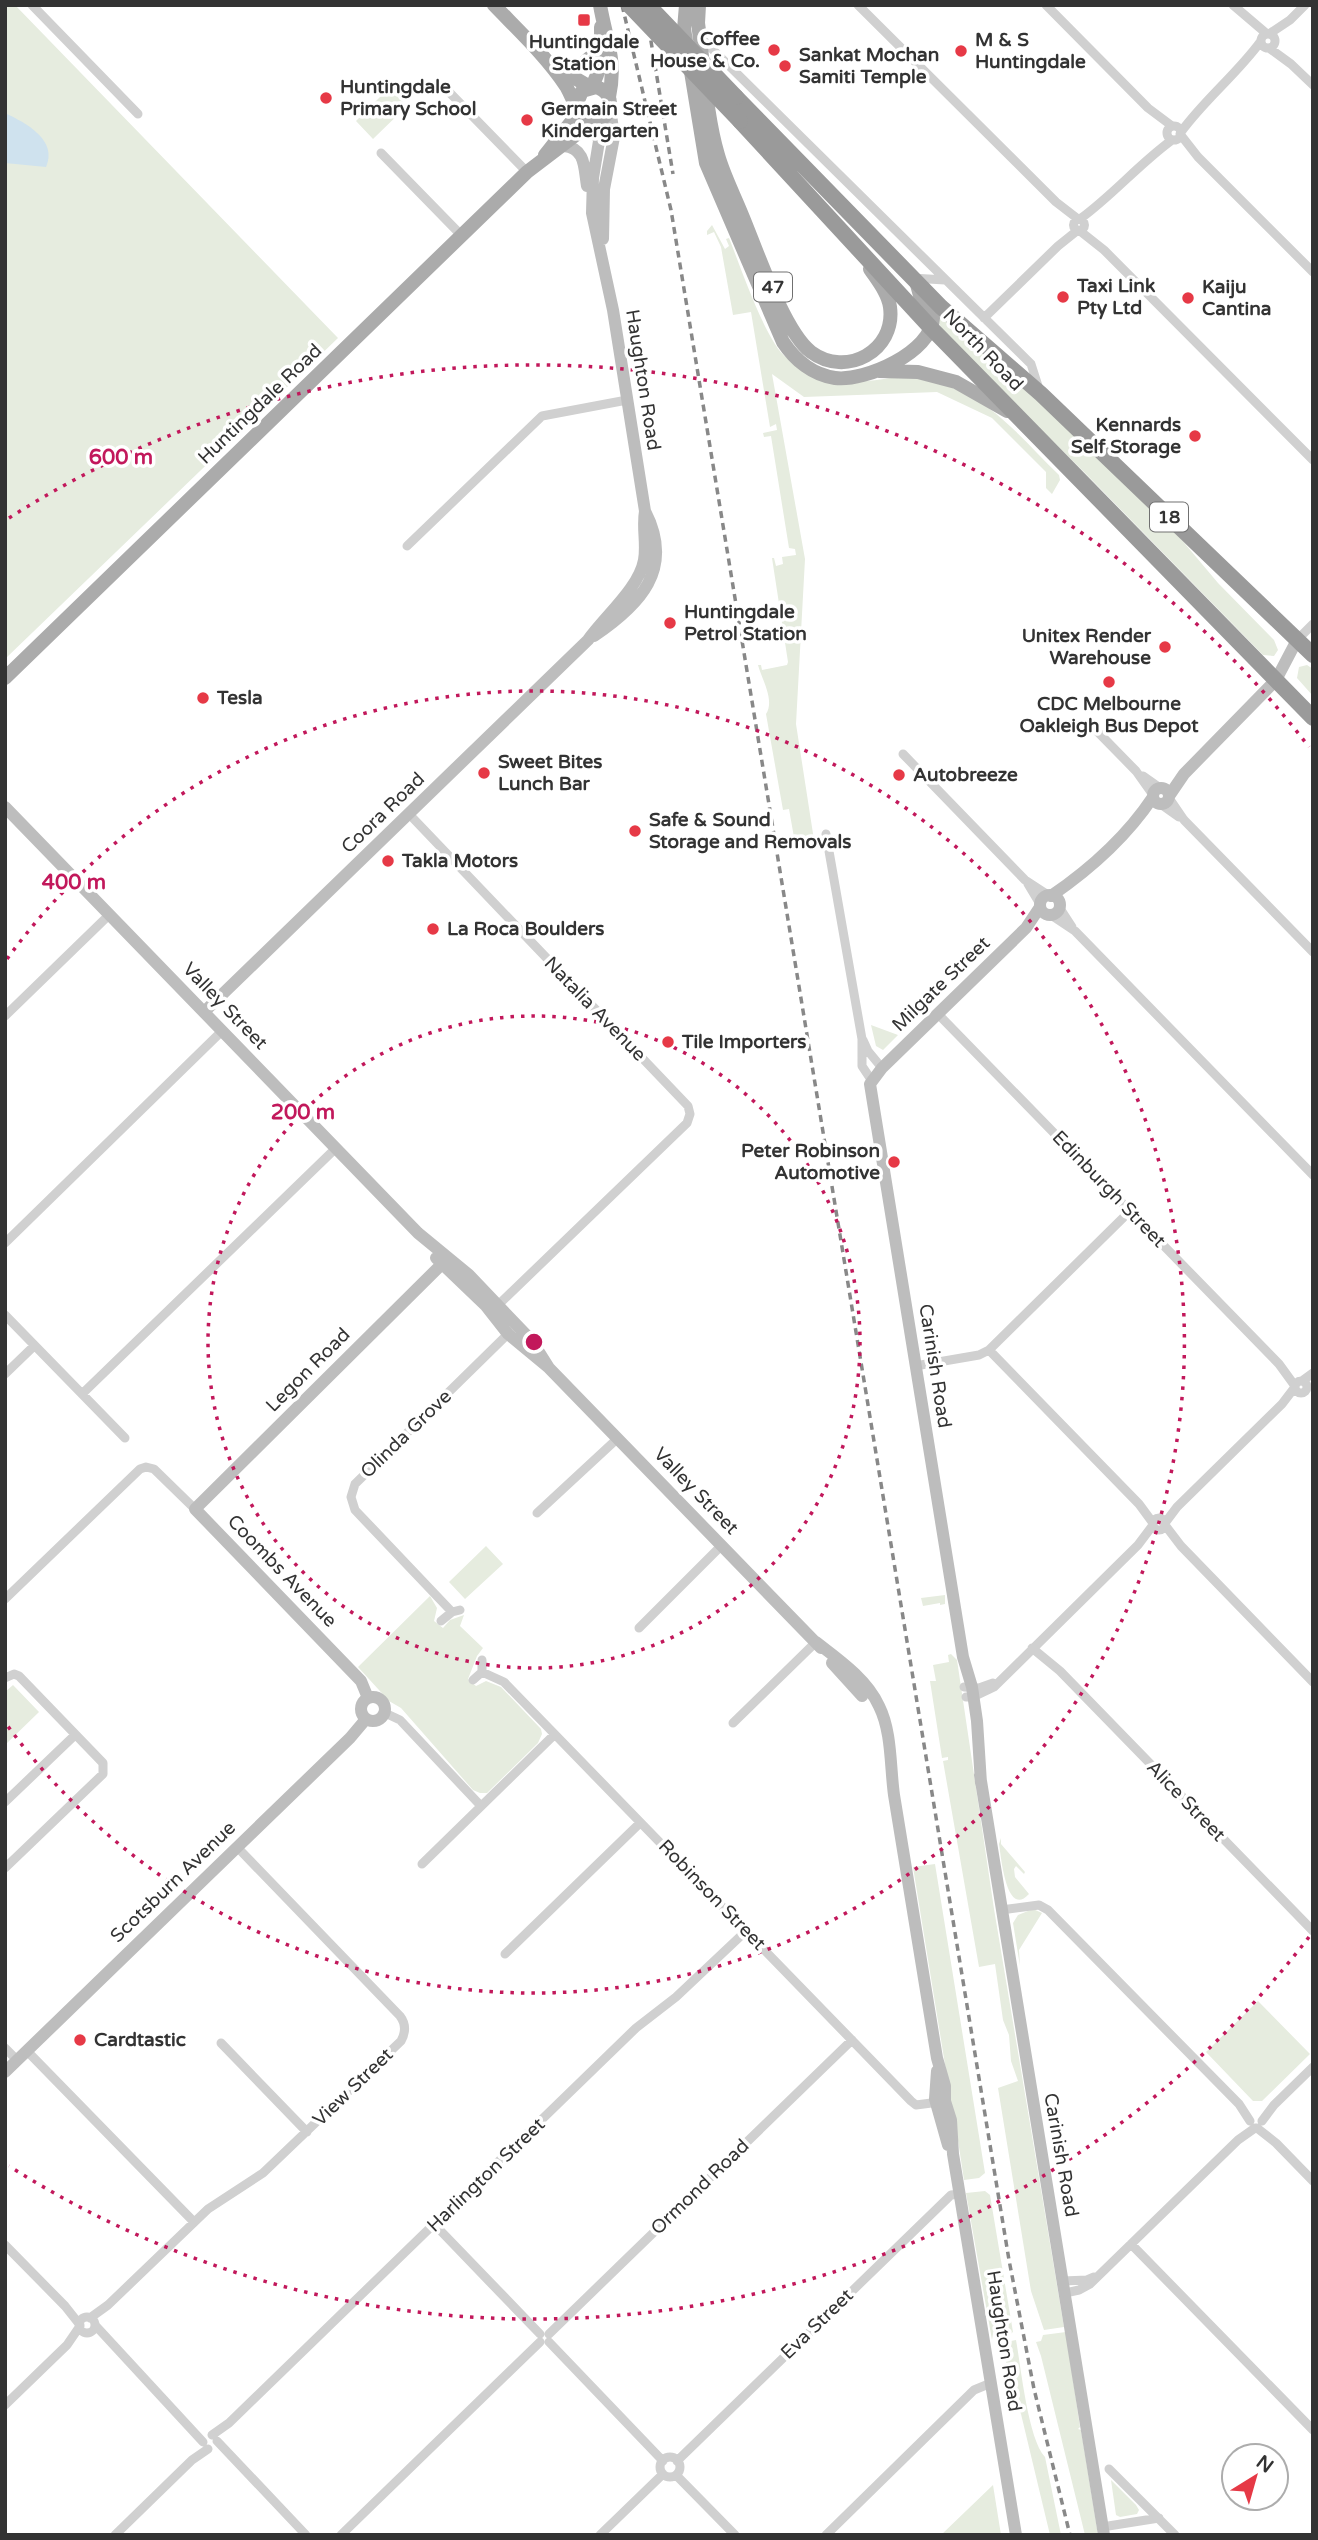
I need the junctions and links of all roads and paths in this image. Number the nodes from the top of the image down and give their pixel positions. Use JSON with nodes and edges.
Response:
{"nodes":[{"id":1,"x":32,"y":5,"type":"edge"},
{"id":2,"x":494,"y":5,"type":"edge"},
{"id":3,"x":629,"y":5,"type":"edge"},
{"id":4,"x":648,"y":5,"type":"edge"},
{"id":5,"x":686,"y":5,"type":"edge"},
{"id":6,"x":699,"y":5,"type":"edge"},
{"id":7,"x":858,"y":5,"type":"edge"},
{"id":8,"x":1045,"y":5,"type":"edge"},
{"id":9,"x":1233,"y":5,"type":"edge"},
{"id":10,"x":1305,"y":5,"type":"edge"},
{"id":11,"x":600,"y":7,"type":"edge"},
{"id":12,"x":699,"y":36,"type":"junction"},
{"id":13,"x":1268,"y":41,"type":"junction"},
{"id":14,"x":601,"y":48,"type":"junction"},
{"id":15,"x":552,"y":65,"type":"junction"},
{"id":16,"x":1313,"y":85,"type":"edge"},
{"id":17,"x":591,"y":87,"type":"junction"},
{"id":18,"x":450,"y":93,"type":"dead end"},
{"id":19,"x":610,"y":102,"type":"junction"},
{"id":20,"x":578,"y":107,"type":"junction"},
{"id":21,"x":138,"y":114,"type":"dead end"},
{"id":22,"x":594,"y":121,"type":"junction"},
{"id":23,"x":1173,"y":133,"type":"junction"},
{"id":24,"x":564,"y":146,"type":"junction"},
{"id":25,"x":382,"y":153,"type":"dead end"},
{"id":26,"x":542,"y":159,"type":"junction"},
{"id":27,"x":527,"y":172,"type":"junction"},
{"id":28,"x":591,"y":207,"type":"junction"},
{"id":29,"x":1079,"y":225,"type":"junction"},
{"id":30,"x":462,"y":236,"type":"junction"},
{"id":31,"x":857,"y":247,"type":"junction"},
{"id":32,"x":603,"y":254,"type":"junction"},
{"id":33,"x":1313,"y":272,"type":"edge"},
{"id":34,"x":914,"y":280,"type":"junction"},
{"id":35,"x":945,"y":280,"type":"junction"},
{"id":36,"x":984,"y":318,"type":"junction"},
{"id":37,"x":932,"y":329,"type":"junction"},
{"id":38,"x":877,"y":370,"type":"junction"},
{"id":39,"x":1041,"y":394,"type":"junction"},
{"id":40,"x":627,"y":400,"type":"junction"},
{"id":41,"x":1026,"y":423,"type":"junction"},
{"id":42,"x":1313,"y":460,"type":"edge"},
{"id":43,"x":407,"y":546,"type":"dead end"},
{"id":44,"x":644,"y":581,"type":"joint"},
{"id":45,"x":1313,"y":624,"type":"edge"},
{"id":46,"x":1297,"y":639,"type":"junction"},
{"id":47,"x":1313,"y":655,"type":"edge"},
{"id":48,"x":5,"y":678,"type":"edge"},
{"id":49,"x":1276,"y":680,"type":"junction"},
{"id":50,"x":1313,"y":718,"type":"edge"},
{"id":51,"x":1089,"y":723,"type":"dead end"},
{"id":52,"x":903,"y":754,"type":"dead end"},
{"id":53,"x":1161,"y":797,"type":"junction"},
{"id":54,"x":5,"y":807,"type":"edge"},
{"id":55,"x":409,"y":814,"type":"junction"},
{"id":56,"x":826,"y":834,"type":"dead end"},
{"id":57,"x":1050,"y":905,"type":"junction"},
{"id":58,"x":109,"y":915,"type":"junction"},
{"id":59,"x":1313,"y":952,"type":"edge"},
{"id":60,"x":204,"y":1012,"type":"junction"},
{"id":61,"x":938,"y":1014,"type":"junction"},
{"id":62,"x":5,"y":1016,"type":"edge"},
{"id":63,"x":222,"y":1031,"type":"junction"},
{"id":64,"x":862,"y":1039,"type":"junction"},
{"id":65,"x":883,"y":1068,"type":"junction"},
{"id":66,"x":872,"y":1081,"type":"junction"},
{"id":67,"x":336,"y":1148,"type":"junction"},
{"id":68,"x":1313,"y":1175,"type":"edge"},
{"id":69,"x":1130,"y":1211,"type":"junction"},
{"id":70,"x":5,"y":1243,"type":"edge"},
{"id":71,"x":445,"y":1261,"type":"junction"},
{"id":72,"x":494,"y":1309,"type":"junction"},
{"id":73,"x":5,"y":1315,"type":"edge"},
{"id":74,"x":512,"y":1330,"type":"junction"},
{"id":75,"x":34,"y":1346,"type":"junction"},
{"id":76,"x":989,"y":1350,"type":"junction"},
{"id":77,"x":915,"y":1366,"type":"junction"},
{"id":78,"x":1313,"y":1373,"type":"edge"},
{"id":79,"x":5,"y":1374,"type":"edge"},
{"id":80,"x":1303,"y":1387,"type":"edge"},
{"id":81,"x":82,"y":1394,"type":"junction"},
{"id":82,"x":1313,"y":1401,"type":"edge"},
{"id":83,"x":125,"y":1438,"type":"dead end"},
{"id":84,"x":618,"y":1438,"type":"junction"},
{"id":85,"x":195,"y":1509,"type":"junction"},
{"id":86,"x":537,"y":1513,"type":"dead end"},
{"id":87,"x":1159,"y":1524,"type":"junction"},
{"id":88,"x":722,"y":1545,"type":"junction"},
{"id":89,"x":5,"y":1599,"type":"edge"},
{"id":90,"x":441,"y":1621,"type":"dead end"},
{"id":91,"x":639,"y":1628,"type":"dead end"},
{"id":92,"x":816,"y":1642,"type":"junction"},
{"id":93,"x":1035,"y":1645,"type":"junction"},
{"id":94,"x":482,"y":1660,"type":"dead end"},
{"id":95,"x":482,"y":1672,"type":"junction"},
{"id":96,"x":5,"y":1678,"type":"edge"},
{"id":97,"x":473,"y":1680,"type":"dead end"},
{"id":98,"x":1313,"y":1682,"type":"edge"},
{"id":99,"x":969,"y":1692,"type":"junction"},
{"id":100,"x":368,"y":1698,"type":"junction"},
{"id":101,"x":873,"y":1702,"type":"joint"},
{"id":102,"x":386,"y":1713,"type":"junction"},
{"id":103,"x":366,"y":1720,"type":"junction"},
{"id":104,"x":733,"y":1723,"type":"dead end"},
{"id":105,"x":75,"y":1735,"type":"junction"},
{"id":106,"x":554,"y":1735,"type":"junction"},
{"id":107,"x":5,"y":1802,"type":"edge"},
{"id":108,"x":481,"y":1806,"type":"junction"},
{"id":109,"x":640,"y":1823,"type":"junction"},
{"id":110,"x":237,"y":1847,"type":"junction"},
{"id":111,"x":422,"y":1864,"type":"dead end"},
{"id":112,"x":5,"y":1868,"type":"edge"},
{"id":113,"x":1000,"y":1910,"type":"junction"},
{"id":114,"x":746,"y":1931,"type":"junction"},
{"id":115,"x":1313,"y":1931,"type":"edge"},
{"id":116,"x":505,"y":1954,"type":"dead end"},
{"id":117,"x":852,"y":2040,"type":"junction"},
{"id":118,"x":221,"y":2043,"type":"dead end"},
{"id":119,"x":5,"y":2048,"type":"edge"},
{"id":120,"x":22,"y":2055,"type":"junction"},
{"id":121,"x":1313,"y":2067,"type":"edge"},
{"id":122,"x":5,"y":2072,"type":"edge"},
{"id":123,"x":940,"y":2102,"type":"junction"},
{"id":124,"x":1256,"y":2122,"type":"junction"},
{"id":125,"x":307,"y":2132,"type":"junction"},
{"id":126,"x":1313,"y":2181,"type":"edge"},
{"id":127,"x":960,"y":2194,"type":"junction"},
{"id":128,"x":194,"y":2222,"type":"junction"},
{"id":129,"x":435,"y":2225,"type":"junction"},
{"id":130,"x":1132,"y":2244,"type":"junction"},
{"id":131,"x":5,"y":2245,"type":"edge"},
{"id":132,"x":1064,"y":2287,"type":"junction"},
{"id":133,"x":88,"y":2325,"type":"junction"},
{"id":134,"x":545,"y":2338,"type":"junction"},
{"id":135,"x":991,"y":2383,"type":"junction"},
{"id":136,"x":5,"y":2405,"type":"edge"},
{"id":137,"x":1313,"y":2430,"type":"edge"},
{"id":138,"x":210,"y":2442,"type":"junction"},
{"id":139,"x":663,"y":2460,"type":"junction"},
{"id":140,"x":677,"y":2461,"type":"junction"},
{"id":141,"x":1109,"y":2469,"type":"dead end"},
{"id":142,"x":663,"y":2474,"type":"junction"},
{"id":143,"x":677,"y":2474,"type":"junction"},
{"id":144,"x":1159,"y":2518,"type":"junction"},
{"id":145,"x":1103,"y":2531,"type":"edge"},
{"id":146,"x":114,"y":2535,"type":"edge"},
{"id":147,"x":306,"y":2535,"type":"edge"},
{"id":148,"x":341,"y":2535,"type":"edge"},
{"id":149,"x":600,"y":2535,"type":"edge"},
{"id":150,"x":735,"y":2535,"type":"edge"},
{"id":151,"x":826,"y":2535,"type":"edge"},
{"id":152,"x":1016,"y":2535,"type":"edge"},
{"id":153,"x":1175,"y":2535,"type":"edge"}],
"edges":[{"from":1,"to":21,"type":"street"},
{"from":2,"to":15,"type":"main road"},
{"from":3,"to":31,"type":"highway","name":"North Road","number":"18","bridge":true},
{"from":4,"to":34,"type":"highway","name":"North Road","number":"18","bridge":true},
{"from":5,"to":38,"type":"main road","number":"47"},
{"from":6,"to":12,"type":"main road","number":"47"},
{"from":7,"to":29,"type":"street"},
{"from":8,"to":23,"type":"street"},
{"from":9,"to":13,"type":"street"},
{"from":10,"to":13,"type":"street"},
{"from":11,"to":14,"type":"main road","name":"Haughton Road"},
{"from":11,"to":19,"type":"main road","name":"Haughton Road"},
{"from":12,"to":31,"type":"main road","number":"47"},
{"from":12,"to":35,"type":"street","name":"North Road"},
{"from":13,"to":16,"type":"street"},
{"from":13,"to":23,"type":"street"},
{"from":14,"to":15,"type":"main road"},
{"from":14,"to":17,"type":"main road","name":"Haughton Road"},
{"from":15,"to":17,"type":"main road"},
{"from":15,"to":20,"type":"main road"},
{"from":17,"to":19,"type":"main road"},
{"from":17,"to":20,"type":"main road"},
{"from":18,"to":27,"type":"street"},
{"from":19,"to":22,"type":"main road"},
{"from":19,"to":32,"type":"street","name":"Haughton Road"},
{"from":20,"to":22,"type":"main road"},
{"from":20,"to":26,"type":"main road","name":"Huntingdale Road"},
{"from":22,"to":24,"type":"main road","name":"Huntingdale Road"},
{"from":22,"to":28,"type":"street","name":"Haughton Road"},
{"from":23,"to":29,"type":"street"},
{"from":23,"to":33,"type":"street"},
{"from":24,"to":26,"type":"main road","name":"Huntingdale Road"},
{"from":24,"to":28,"type":"street"},
{"from":25,"to":30,"type":"street"},
{"from":26,"to":27,"type":"main road","name":"Huntingdale Road"},
{"from":27,"to":30,"type":"main road","name":"Huntingdale Road"},
{"from":28,"to":32,"type":"street","name":"Haughton Road"},
{"from":29,"to":36,"type":"street"},
{"from":29,"to":42,"type":"street"},
{"from":30,"to":48,"type":"main road","name":"Huntingdale Road"},
{"from":31,"to":37,"type":"highway","name":"North Road","number":"18"},
{"from":32,"to":40,"type":"street","name":"Haughton Road"},
{"from":34,"to":35,"type":"street","name":"North Road"},
{"from":34,"to":37,"type":"main road"},
{"from":34,"to":39,"type":"highway","name":"North Road","number":"18"},
{"from":35,"to":36,"type":"street","name":"North Road"},
{"from":36,"to":39,"type":"street","name":"North Road"},
{"from":37,"to":38,"type":"main road","number":"47"},
{"from":37,"to":41,"type":"highway","name":"North Road","number":"18"},
{"from":38,"to":41,"type":"main road"},
{"from":39,"to":46,"type":"highway","name":"North Road","number":"18"},
{"from":40,"to":43,"type":"street"},
{"from":40,"to":44,"type":"street","name":"Haughton Road"},
{"from":41,"to":49,"type":"highway","name":"North Road","number":"18"},
{"from":44,"to":55,"type":"street","name":"Coora Road"},
{"from":45,"to":46,"type":"street"},
{"from":46,"to":47,"type":"highway","name":"North Road","number":"18"},
{"from":46,"to":49,"type":"street","name":"Milgate Street"},
{"from":49,"to":50,"type":"highway","name":"North Road","number":"18"},
{"from":49,"to":53,"type":"street","name":"Milgate Street"},
{"from":51,"to":53,"type":"street"},
{"from":52,"to":57,"type":"street"},
{"from":53,"to":57,"type":"street","name":"Milgate Street"},
{"from":53,"to":59,"type":"street"},
{"from":54,"to":58,"type":"street","name":"Valley Street"},
{"from":55,"to":60,"type":"street","name":"Coora Road"},
{"from":55,"to":72,"type":"street","name":"Natalia Avenue"},
{"from":56,"to":64,"type":"street","name":"Carinish Road"},
{"from":57,"to":61,"type":"street","name":"Milgate Street"},
{"from":57,"to":68,"type":"street"},
{"from":58,"to":60,"type":"street","name":"Valley Street"},
{"from":58,"to":62,"type":"street"},
{"from":60,"to":63,"type":"street","name":"Valley Street"},
{"from":61,"to":65,"type":"street","name":"Milgate Street"},
{"from":61,"to":69,"type":"street","name":"Edinburgh Street"},
{"from":63,"to":67,"type":"street","name":"Valley Street"},
{"from":63,"to":70,"type":"street"},
{"from":64,"to":65,"type":"street","name":"Carinish Road"},
{"from":64,"to":66,"type":"street","name":"Carinish Road"},
{"from":65,"to":66,"type":"street"},
{"from":66,"to":77,"type":"street","name":"Carinish Road"},
{"from":67,"to":71,"type":"street","name":"Valley Street"},
{"from":67,"to":81,"type":"street"},
{"from":69,"to":76,"type":"street"},
{"from":69,"to":80,"type":"street","name":"Edinburgh Street"},
{"from":71,"to":72,"type":"street","name":"Valley Street"},
{"from":71,"to":85,"type":"street","name":"Legon Road"},
{"from":72,"to":74,"type":"street","name":"Valley Street"},
{"from":73,"to":75,"type":"street"},
{"from":74,"to":84,"type":"street","name":"Valley Street"},
{"from":74,"to":90,"type":"street","name":"Olinda Grove"},
{"from":75,"to":79,"type":"street"},
{"from":75,"to":81,"type":"street"},
{"from":76,"to":77,"type":"street"},
{"from":76,"to":87,"type":"street"},
{"from":77,"to":99,"type":"street","name":"Carinish Road"},
{"from":78,"to":80,"type":"street"},
{"from":80,"to":82,"type":"street","name":"Edinburgh Street"},
{"from":80,"to":87,"type":"street"},
{"from":81,"to":83,"type":"street"},
{"from":84,"to":86,"type":"street"},
{"from":84,"to":88,"type":"street","name":"Valley Street"},
{"from":85,"to":89,"type":"street","name":"Coombs Avenue"},
{"from":85,"to":100,"type":"street","name":"Coombs Avenue"},
{"from":87,"to":93,"type":"street"},
{"from":87,"to":98,"type":"street"},
{"from":88,"to":91,"type":"street"},
{"from":88,"to":92,"type":"street","name":"Valley Street"},
{"from":92,"to":101,"type":"street","name":"Valley Street"},
{"from":92,"to":104,"type":"street"},
{"from":93,"to":99,"type":"street"},
{"from":93,"to":115,"type":"street","name":"Alice Street"},
{"from":94,"to":95,"type":"street"},
{"from":95,"to":97,"type":"street"},
{"from":95,"to":106,"type":"street","name":"Robinson Street"},
{"from":96,"to":105,"type":"street"},
{"from":99,"to":113,"type":"street","name":"Carinish Road"},
{"from":100,"to":102,"type":"street"},
{"from":100,"to":103,"type":"street"},
{"from":101,"to":123,"type":"street","name":"Haughton Road"},
{"from":102,"to":103,"type":"street"},
{"from":102,"to":108,"type":"street"},
{"from":103,"to":110,"type":"street","name":"Scotsburn Avenue"},
{"from":105,"to":107,"type":"street"},
{"from":105,"to":112,"type":"street"},
{"from":106,"to":108,"type":"street"},
{"from":106,"to":109,"type":"street","name":"Robinson Street"},
{"from":108,"to":111,"type":"street"},
{"from":109,"to":114,"type":"street","name":"Robinson Street"},
{"from":109,"to":116,"type":"street"},
{"from":110,"to":120,"type":"street","name":"Scotsburn Avenue"},
{"from":110,"to":125,"type":"street","name":"View Street"},
{"from":113,"to":124,"type":"street"},
{"from":113,"to":132,"type":"street","name":"Carinish Road"},
{"from":114,"to":117,"type":"street","name":"Robinson Street"},
{"from":114,"to":129,"type":"street","name":"Harlington Street"},
{"from":117,"to":123,"type":"street","name":"Robinson Street"},
{"from":117,"to":134,"type":"street","name":"Ormond Road"},
{"from":118,"to":125,"type":"street"},
{"from":119,"to":120,"type":"street"},
{"from":120,"to":122,"type":"street","name":"Scotsburn Avenue"},
{"from":120,"to":128,"type":"street"},
{"from":121,"to":124,"type":"street"},
{"from":123,"to":127,"type":"street","name":"Haughton Road"},
{"from":124,"to":126,"type":"street"},
{"from":124,"to":130,"type":"street"},
{"from":125,"to":128,"type":"street","name":"View Street"},
{"from":127,"to":135,"type":"street","name":"Haughton Road"},
{"from":127,"to":140,"type":"street","name":"Eva Street"},
{"from":128,"to":133,"type":"street","name":"View Street"},
{"from":129,"to":134,"type":"street"},
{"from":129,"to":138,"type":"street","name":"Harlington Street"},
{"from":130,"to":132,"type":"street"},
{"from":130,"to":137,"type":"street"},
{"from":131,"to":133,"type":"street"},
{"from":132,"to":145,"type":"street","name":"Carinish Road"},
{"from":133,"to":136,"type":"street","name":"View Street"},
{"from":133,"to":138,"type":"street"},
{"from":134,"to":139,"type":"street"},
{"from":134,"to":148,"type":"street","name":"Ormond Road"},
{"from":135,"to":151,"type":"street"},
{"from":135,"to":152,"type":"street","name":"Haughton Road"},
{"from":138,"to":146,"type":"street","name":"Harlington Street"},
{"from":138,"to":147,"type":"street"},
{"from":139,"to":140,"type":"street"},
{"from":139,"to":142,"type":"street"},
{"from":140,"to":143,"type":"street"},
{"from":141,"to":144,"type":"street"},
{"from":142,"to":143,"type":"street"},
{"from":142,"to":149,"type":"street"},
{"from":143,"to":150,"type":"street"},
{"from":144,"to":145,"type":"street"},
{"from":144,"to":153,"type":"street"}]}
